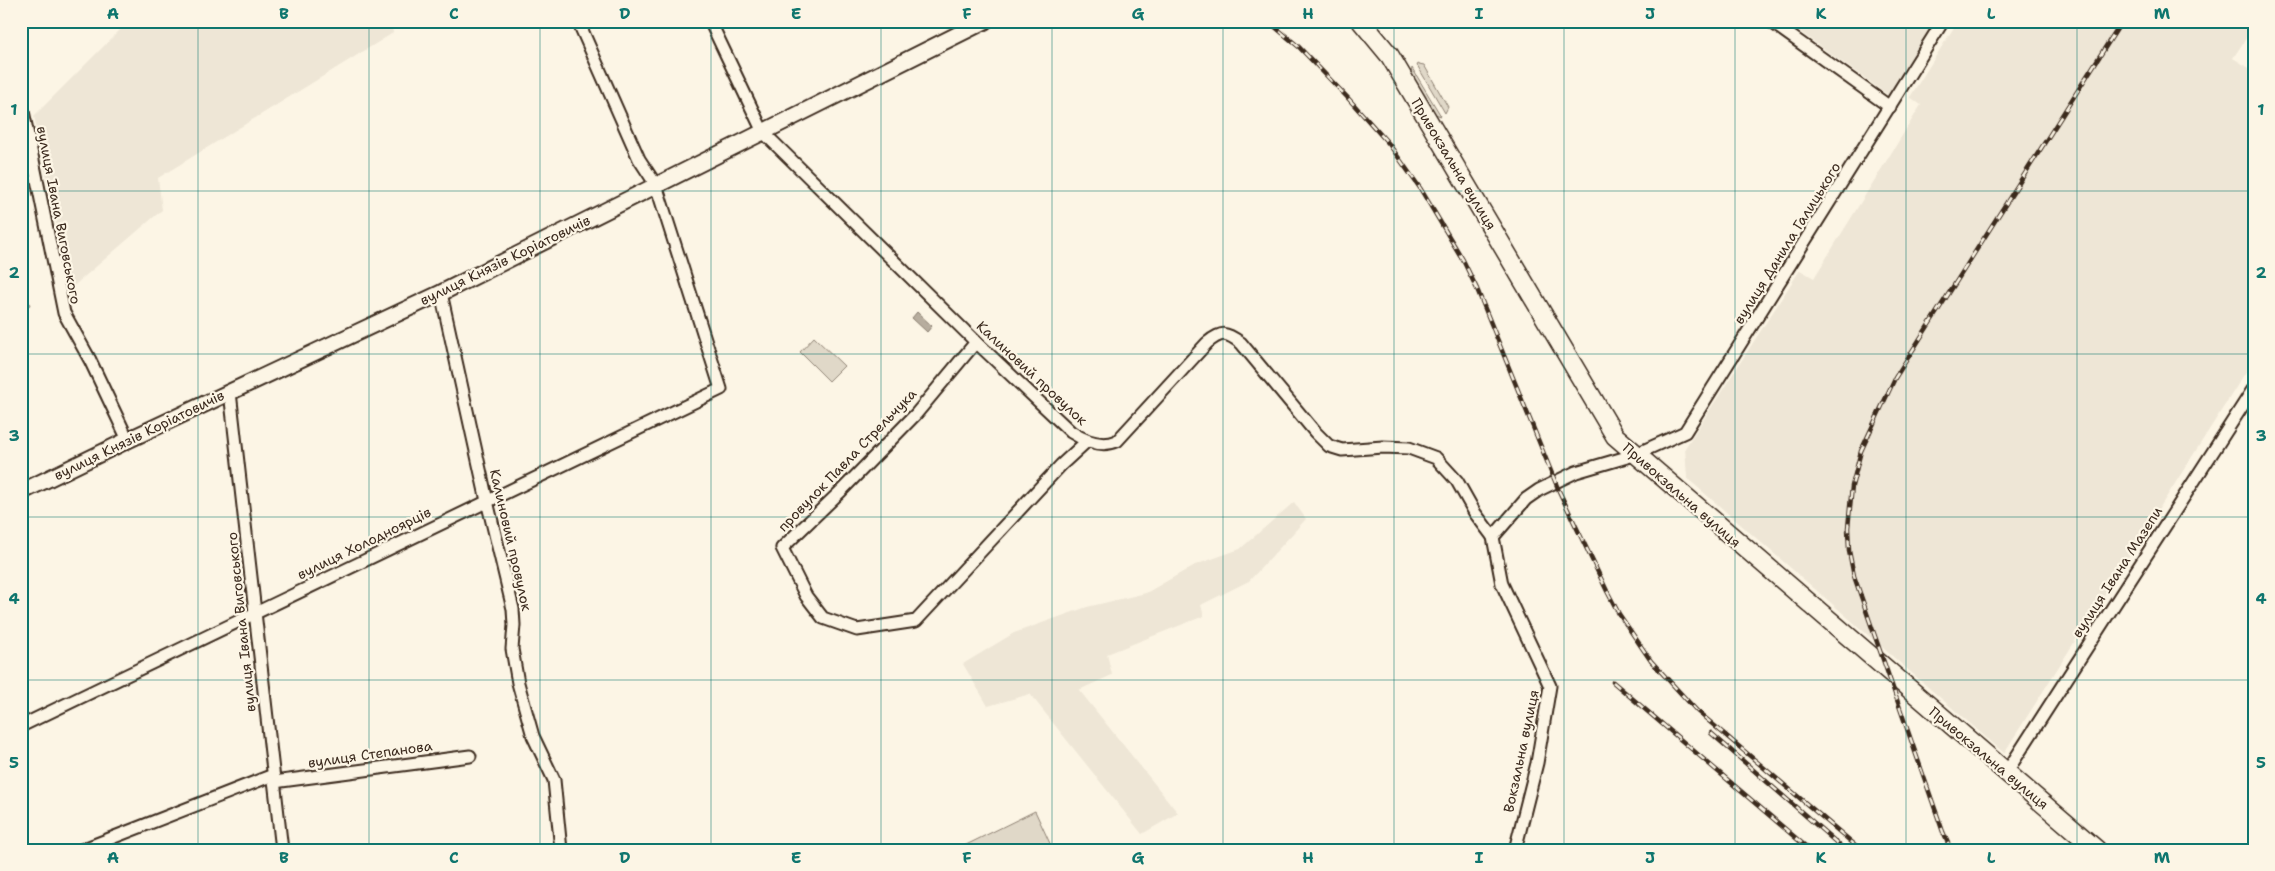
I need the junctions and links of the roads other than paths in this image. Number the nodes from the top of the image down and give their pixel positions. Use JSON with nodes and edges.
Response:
{"nodes":[{"id":1,"x":578,"y":21,"type":"edge"},
{"id":2,"x":710,"y":21,"type":"edge"},
{"id":3,"x":985,"y":21,"type":"edge"},
{"id":4,"x":1361,"y":21,"type":"edge"},
{"id":5,"x":1770,"y":21,"type":"edge"},
{"id":6,"x":1943,"y":21,"type":"edge"},
{"id":7,"x":21,"y":101,"type":"edge"},
{"id":8,"x":1890,"y":107,"type":"junction"},
{"id":9,"x":762,"y":132,"type":"junction"},
{"id":10,"x":656,"y":184,"type":"junction"},
{"id":11,"x":441,"y":293,"type":"junction"},
{"id":12,"x":976,"y":342,"type":"junction"},
{"id":13,"x":2254,"y":388,"type":"edge"},
{"id":14,"x":230,"y":392,"type":"junction"},
{"id":15,"x":128,"y":440,"type":"junction"},
{"id":16,"x":1086,"y":442,"type":"junction"},
{"id":17,"x":1634,"y":455,"type":"junction"},
{"id":18,"x":21,"y":492,"type":"edge"},
{"id":19,"x":487,"y":501,"type":"junction"},
{"id":20,"x":1493,"y":536,"type":"junction"},
{"id":21,"x":255,"y":612,"type":"junction"},
{"id":22,"x":21,"y":726,"type":"edge"},
{"id":23,"x":470,"y":756,"type":"dead end"},
{"id":24,"x":2006,"y":773,"type":"junction"},
{"id":25,"x":274,"y":778,"type":"junction"},
{"id":26,"x":81,"y":850,"type":"edge"},
{"id":27,"x":282,"y":850,"type":"edge"},
{"id":28,"x":561,"y":850,"type":"edge"},
{"id":29,"x":1515,"y":850,"type":"edge"},
{"id":30,"x":2096,"y":850,"type":"edge"}],
"edges":[{"from":1,"to":10,"type":"street"},
{"from":2,"to":9,"type":"street","name":"Калиновий провулок"},
{"from":3,"to":9,"type":"main road","name":"вулиця Князів Коріатовичів"},
{"from":4,"to":17,"type":"main road","name":"Привокзальна вулиця"},
{"from":5,"to":8,"type":"street"},
{"from":6,"to":8,"type":"street","name":"вулиця Данила Галицького"},
{"from":7,"to":15,"type":"street","name":"вулиця Івана Виговського"},
{"from":8,"to":17,"type":"street","name":"вулиця Данила Галицького"},
{"from":9,"to":10,"type":"main road","name":"вулиця Князів Коріатовичів"},
{"from":9,"to":12,"type":"street","name":"Калиновий провулок"},
{"from":10,"to":11,"type":"main road","name":"вулиця Князів Коріатовичів"},
{"from":10,"to":19,"type":"street","name":"вулиця Холодноярців"},
{"from":11,"to":14,"type":"main road","name":"вулиця Князів Коріатовичів"},
{"from":11,"to":19,"type":"street","name":"Калиновий провулок"},
{"from":12,"to":16,"type":"street","name":"Калиновий провулок"},
{"from":12,"to":16,"type":"street","name":"провулок Павла Стрельчука"},
{"from":13,"to":24,"type":"street","name":"вулиця Івана Мазепи"},
{"from":14,"to":15,"type":"main road","name":"вулиця Князів Коріатовичів"},
{"from":14,"to":21,"type":"street","name":"вулиця Івана Виговського"},
{"from":15,"to":18,"type":"main road","name":"вулиця Князів Коріатовичів"},
{"from":16,"to":20,"type":"street","name":"Калиновий провулок"},
{"from":17,"to":20,"type":"street"},
{"from":17,"to":24,"type":"main road","name":"Привокзальна вулиця"},
{"from":19,"to":21,"type":"street","name":"вулиця Холодноярців"},
{"from":19,"to":28,"type":"street","name":"Калиновий провулок"},
{"from":20,"to":29,"type":"street","name":"Вокзальна вулиця"},
{"from":21,"to":22,"type":"street","name":"вулиця Холодноярців"},
{"from":21,"to":25,"type":"street","name":"вулиця Івана Виговського"},
{"from":23,"to":25,"type":"street","name":"вулиця Степанова"},
{"from":24,"to":30,"type":"main road","name":"Привокзальна вулиця"},
{"from":25,"to":26,"type":"street","name":"вулиця Степанова"},
{"from":25,"to":27,"type":"street","name":"вулиця Івана Виговського"}]}
